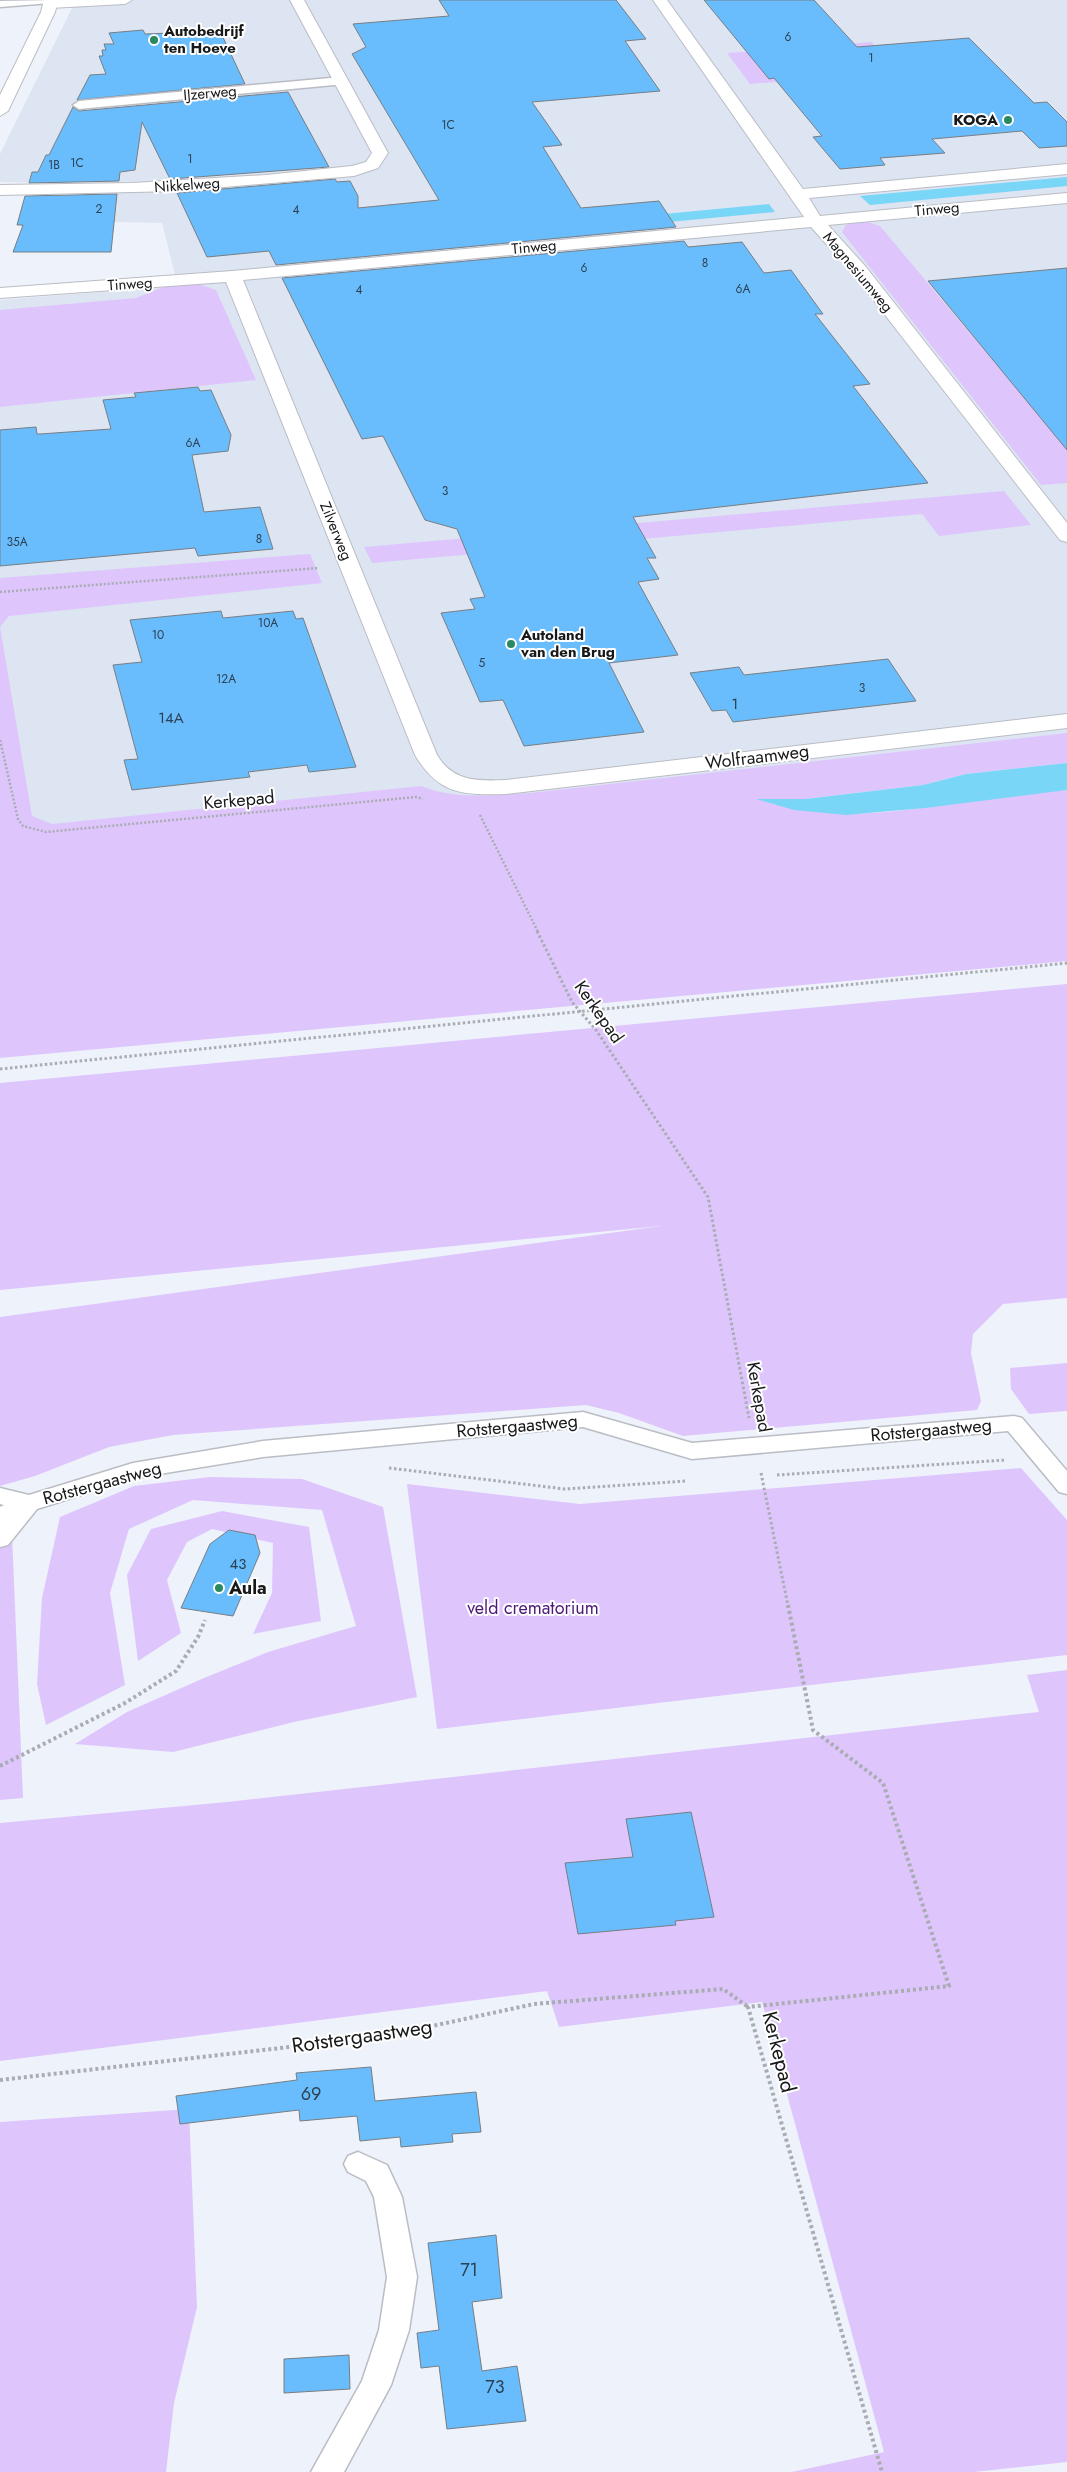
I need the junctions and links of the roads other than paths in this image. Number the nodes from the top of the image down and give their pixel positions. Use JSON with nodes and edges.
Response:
{"nodes":[{"id":1,"x":125,"y":0,"type":"edge"},
{"id":2,"x":297,"y":0,"type":"edge"},
{"id":3,"x":660,"y":0,"type":"edge"},
{"id":4,"x":51,"y":1,"type":"edge"},
{"id":5,"x":0,"y":4,"type":"edge"},
{"id":6,"x":341,"y":81,"type":"junction"},
{"id":7,"x":3,"y":98,"type":"edge"},
{"id":8,"x":78,"y":105,"type":"dead end"},
{"id":9,"x":1067,"y":168,"type":"edge"},
{"id":10,"x":0,"y":190,"type":"edge"},
{"id":11,"x":798,"y":194,"type":"junction"},
{"id":12,"x":1067,"y":198,"type":"edge"},
{"id":13,"x":814,"y":220,"type":"junction"},
{"id":14,"x":232,"y":276,"type":"junction"},
{"id":15,"x":0,"y":293,"type":"edge"},
{"id":16,"x":1067,"y":536,"type":"edge"},
{"id":17,"x":1067,"y":721,"type":"edge"},
{"id":18,"x":448,"y":780,"type":"joint"},
{"id":19,"x":1067,"y":1486,"type":"edge"},
{"id":20,"x":0,"y":1496,"type":"edge"},
{"id":21,"x":29,"y":1503,"type":"junction"},
{"id":22,"x":0,"y":1516,"type":"edge"},
{"id":23,"x":0,"y":1539,"type":"edge"},
{"id":24,"x":358,"y":2164,"type":"dead end"},
{"id":25,"x":327,"y":2472,"type":"edge"}],
"edges":[{"from":1,"to":4,"type":"street"},
{"from":2,"to":6,"type":"street"},
{"from":3,"to":11,"type":"street","name":"Magnesiumweg"},
{"from":4,"to":5,"type":"lane"},
{"from":4,"to":7,"type":"street"},
{"from":6,"to":8,"type":"lane","name":"IJzerweg"},
{"from":6,"to":10,"type":"street","name":"Nikkelweg"},
{"from":9,"to":11,"type":"street","name":"Tinweg"},
{"from":11,"to":13,"type":"street","name":"Magnesiumweg"},
{"from":12,"to":13,"type":"street","name":"Tinweg"},
{"from":13,"to":14,"type":"street","name":"Tinweg"},
{"from":13,"to":16,"type":"street","name":"Magnesiumweg"},
{"from":14,"to":15,"type":"street","name":"Tinweg"},
{"from":14,"to":18,"type":"street","name":"Zilverweg"},
{"from":17,"to":18,"type":"street","name":"Wolfraamweg"},
{"from":19,"to":21,"type":"lane","name":"Rotstergaastweg"},
{"from":20,"to":21,"type":"lane","name":"Rotstergaastweg"},
{"from":21,"to":22,"type":"lane","name":"Rotstergaastweg"},
{"from":21,"to":23,"type":"lane"},
{"from":24,"to":25,"type":"lane"}]}
